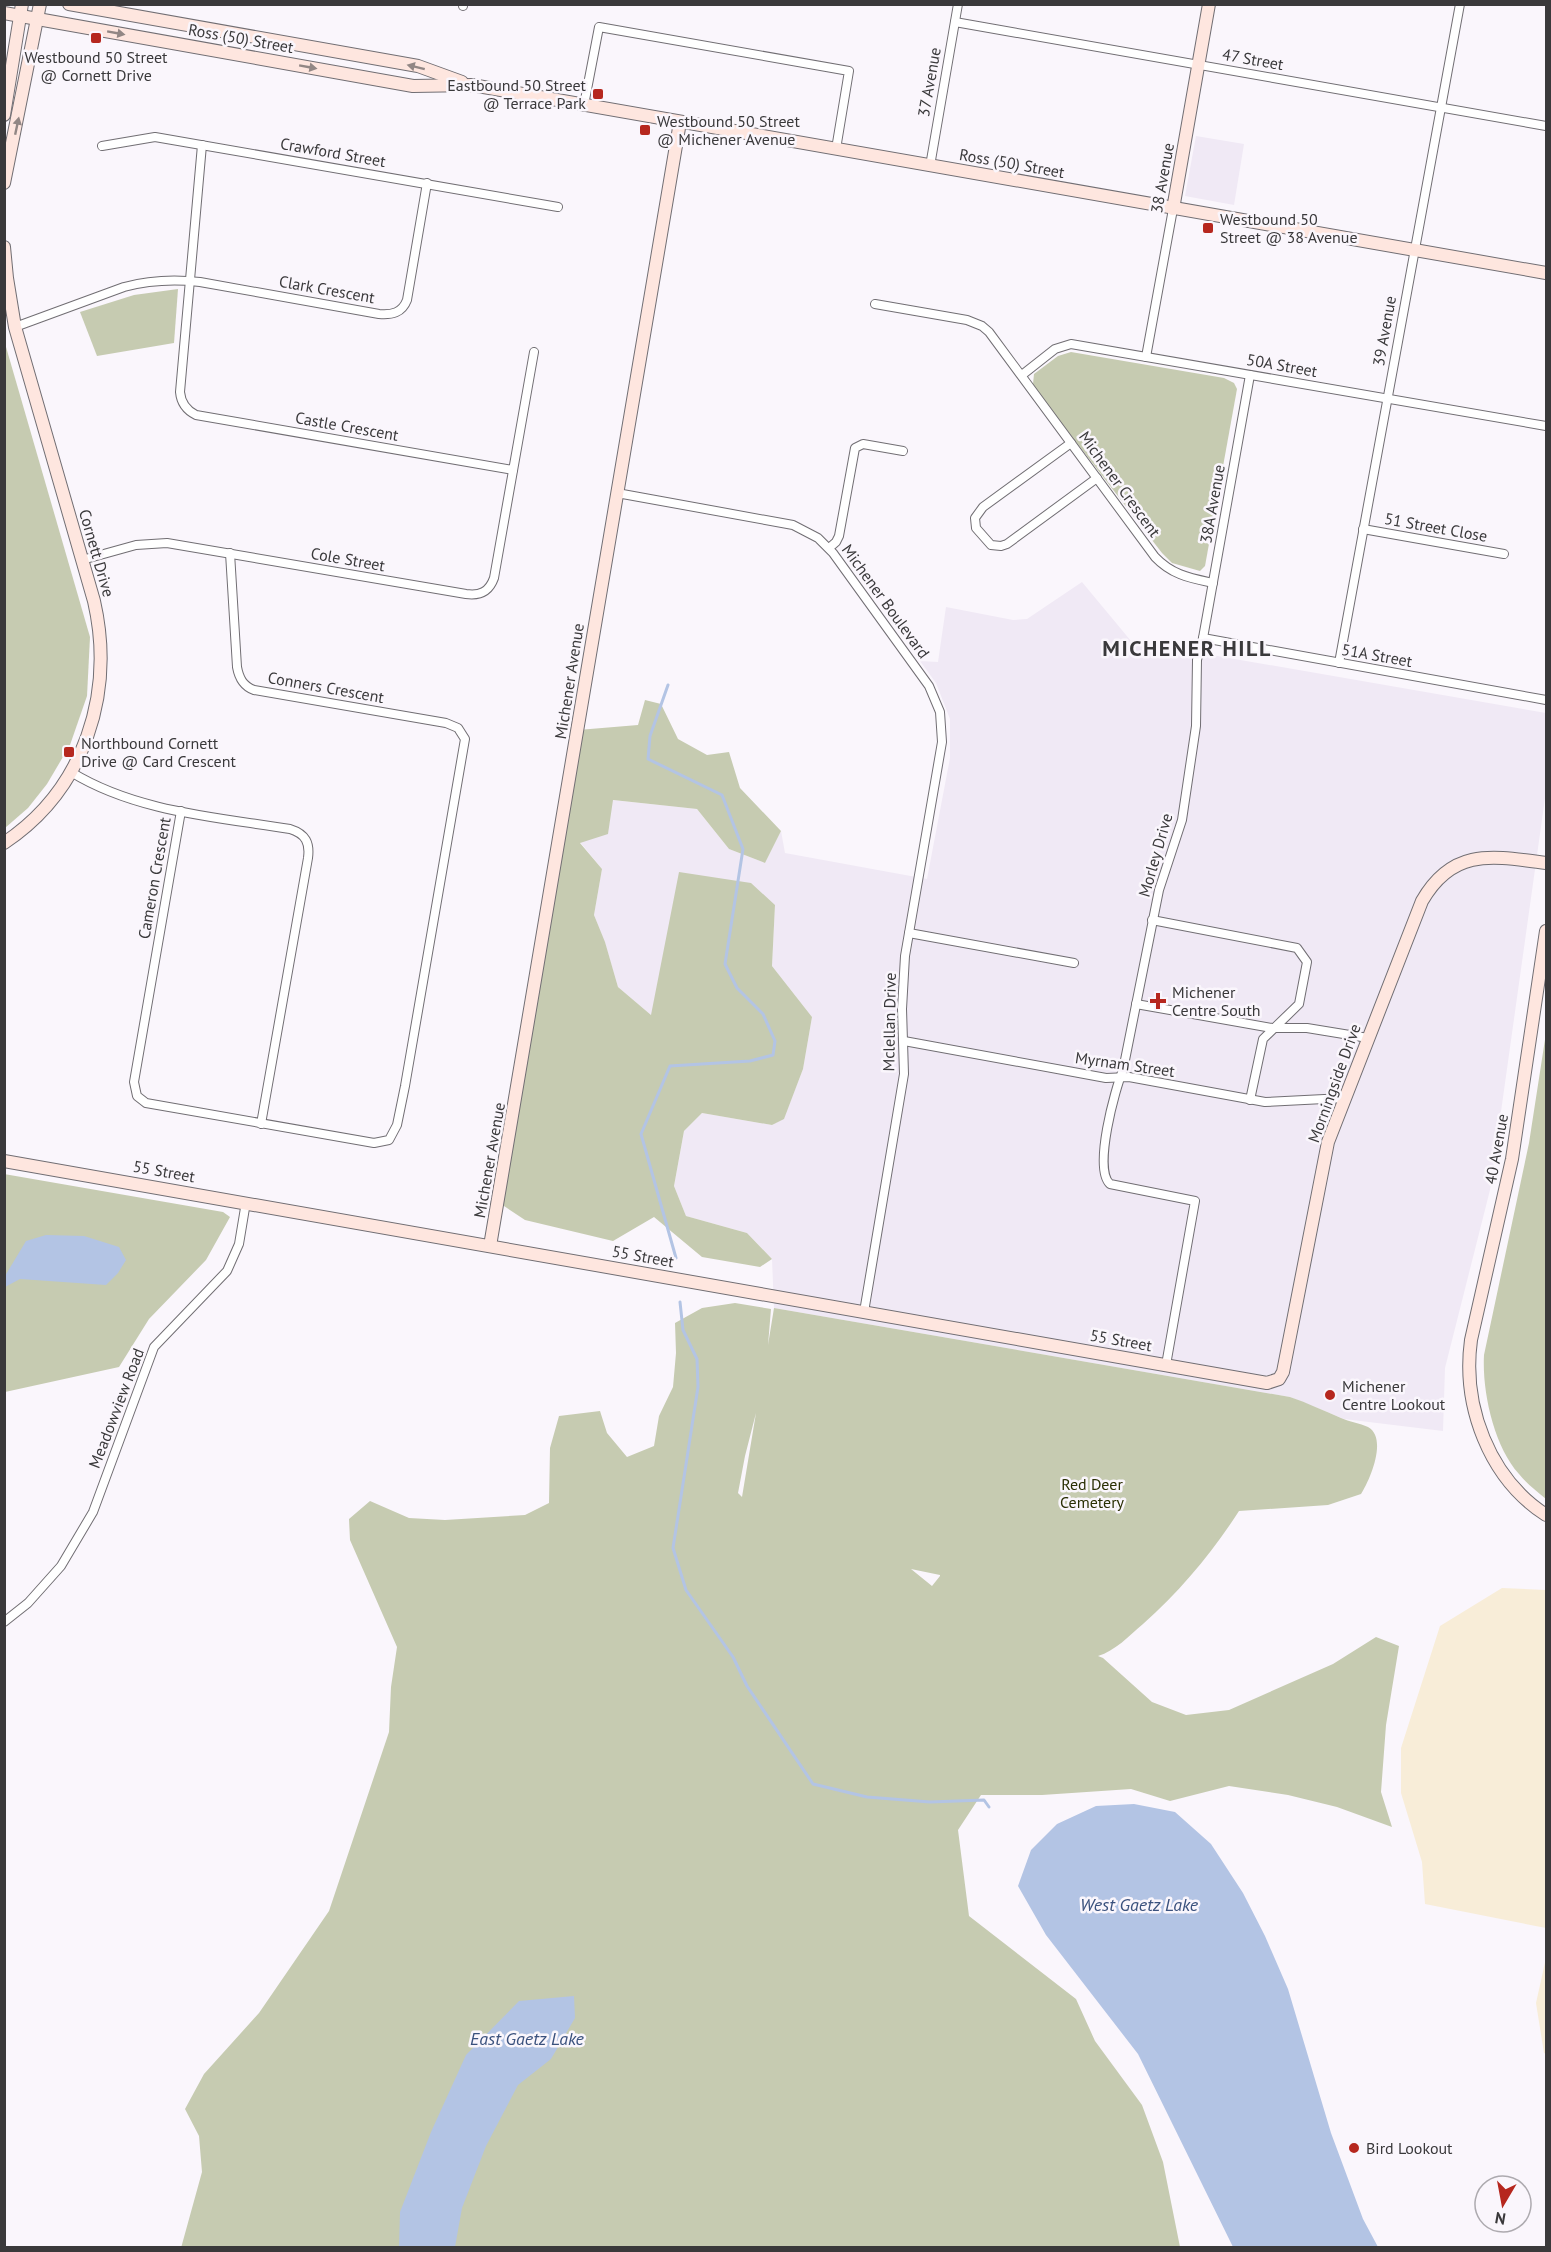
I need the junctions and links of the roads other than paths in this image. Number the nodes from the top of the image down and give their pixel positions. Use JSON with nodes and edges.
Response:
{"nodes":[{"id":1,"x":40,"y":4,"type":"edge"},
{"id":2,"x":69,"y":4,"type":"edge"},
{"id":3,"x":958,"y":4,"type":"edge"},
{"id":4,"x":1209,"y":4,"type":"edge"},
{"id":5,"x":1460,"y":4,"type":"edge"},
{"id":6,"x":21,"y":10,"type":"edge"},
{"id":7,"x":4,"y":13,"type":"edge"},
{"id":8,"x":37,"y":19,"type":"junction"},
{"id":9,"x":955,"y":22,"type":"junction"},
{"id":10,"x":1198,"y":65,"type":"junction"},
{"id":11,"x":472,"y":85,"type":"junction"},
{"id":12,"x":584,"y":105,"type":"junction"},
{"id":13,"x":1441,"y":108,"type":"junction"},
{"id":14,"x":4,"y":115,"type":"edge"},
{"id":15,"x":680,"y":122,"type":"junction"},
{"id":16,"x":1546,"y":126,"type":"edge"},
{"id":17,"x":202,"y":145,"type":"junction"},
{"id":18,"x":102,"y":146,"type":"dead end"},
{"id":19,"x":836,"y":149,"type":"junction"},
{"id":20,"x":930,"y":166,"type":"junction"},
{"id":21,"x":4,"y":183,"type":"edge"},
{"id":22,"x":427,"y":183,"type":"junction"},
{"id":23,"x":558,"y":207,"type":"dead end"},
{"id":24,"x":1173,"y":208,"type":"junction"},
{"id":25,"x":4,"y":247,"type":"edge"},
{"id":26,"x":1416,"y":251,"type":"junction"},
{"id":27,"x":1546,"y":273,"type":"edge"},
{"id":28,"x":189,"y":281,"type":"junction"},
{"id":29,"x":875,"y":304,"type":"dead end"},
{"id":30,"x":15,"y":327,"type":"junction"},
{"id":31,"x":534,"y":352,"type":"dead end"},
{"id":32,"x":1146,"y":357,"type":"junction"},
{"id":33,"x":1022,"y":375,"type":"junction"},
{"id":34,"x":1250,"y":375,"type":"junction"},
{"id":35,"x":1387,"y":398,"type":"junction"},
{"id":36,"x":1546,"y":426,"type":"edge"},
{"id":37,"x":1071,"y":443,"type":"junction"},
{"id":38,"x":903,"y":451,"type":"dead end"},
{"id":39,"x":513,"y":470,"type":"junction"},
{"id":40,"x":1097,"y":478,"type":"junction"},
{"id":41,"x":617,"y":493,"type":"junction"},
{"id":42,"x":1363,"y":529,"type":"junction"},
{"id":43,"x":829,"y":548,"type":"junction"},
{"id":44,"x":230,"y":553,"type":"junction"},
{"id":45,"x":1504,"y":554,"type":"dead end"},
{"id":46,"x":82,"y":560,"type":"junction"},
{"id":47,"x":1213,"y":583,"type":"junction"},
{"id":48,"x":1203,"y":638,"type":"junction"},
{"id":49,"x":1339,"y":663,"type":"junction"},
{"id":50,"x":1546,"y":700,"type":"edge"},
{"id":51,"x":461,"y":733,"type":"joint"},
{"id":52,"x":71,"y":772,"type":"junction"},
{"id":53,"x":181,"y":811,"type":"junction"},
{"id":54,"x":4,"y":843,"type":"edge"},
{"id":55,"x":1546,"y":863,"type":"edge"},
{"id":56,"x":1152,"y":920,"type":"junction"},
{"id":57,"x":1546,"y":931,"type":"edge"},
{"id":58,"x":909,"y":933,"type":"junction"},
{"id":59,"x":1074,"y":963,"type":"dead end"},
{"id":60,"x":1136,"y":1004,"type":"junction"},
{"id":61,"x":1272,"y":1028,"type":"junction"},
{"id":62,"x":1368,"y":1038,"type":"junction"},
{"id":63,"x":904,"y":1041,"type":"junction"},
{"id":64,"x":1120,"y":1077,"type":"junction"},
{"id":65,"x":1344,"y":1098,"type":"junction"},
{"id":66,"x":1250,"y":1100,"type":"junction"},
{"id":67,"x":261,"y":1124,"type":"junction"},
{"id":68,"x":4,"y":1161,"type":"edge"},
{"id":69,"x":246,"y":1202,"type":"junction"},
{"id":70,"x":490,"y":1246,"type":"junction"},
{"id":71,"x":864,"y":1312,"type":"junction"},
{"id":72,"x":1166,"y":1365,"type":"junction"},
{"id":73,"x":1275,"y":1381,"type":"joint"},
{"id":74,"x":1546,"y":1515,"type":"edge"},
{"id":75,"x":4,"y":1622,"type":"edge"}],
"edges":[{"from":1,"to":8,"type":"street"},
{"from":11,"to":2,"type":"street","name":"Ross (50) Street","one_way":true},
{"from":3,"to":9,"type":"street","name":"37 Avenue"},
{"from":4,"to":10,"type":"street","name":"38 Avenue"},
{"from":5,"to":13,"type":"street","name":"39 Avenue"},
{"from":6,"to":7,"type":"street","name":"Ross (50) Street"},
{"from":6,"to":8,"type":"street","name":"Ross (50) Street"},
{"from":6,"to":14,"type":"street"},
{"from":8,"to":11,"type":"street","name":"Ross (50) Street","one_way":true},
{"from":21,"to":8,"type":"street","one_way":true},
{"from":9,"to":10,"type":"street","name":"47 Street"},
{"from":9,"to":20,"type":"street","name":"37 Avenue"},
{"from":10,"to":13,"type":"street","name":"47 Street"},
{"from":10,"to":24,"type":"street","name":"38 Avenue"},
{"from":11,"to":12,"type":"street","name":"Ross (50) Street"},
{"from":12,"to":15,"type":"street","name":"Ross (50) Street"},
{"from":12,"to":19,"type":"street"},
{"from":13,"to":16,"type":"street","name":"47 Street"},
{"from":13,"to":26,"type":"street","name":"39 Avenue"},
{"from":15,"to":19,"type":"street","name":"Ross (50) Street"},
{"from":15,"to":41,"type":"street","name":"Michener Avenue"},
{"from":17,"to":18,"type":"street","name":"Crawford Street"},
{"from":17,"to":22,"type":"street","name":"Crawford Street"},
{"from":17,"to":28,"type":"street"},
{"from":19,"to":20,"type":"street","name":"Ross (50) Street"},
{"from":20,"to":24,"type":"street","name":"Ross (50) Street"},
{"from":22,"to":23,"type":"street","name":"Crawford Street"},
{"from":22,"to":28,"type":"street","name":"Clark Crescent"},
{"from":24,"to":26,"type":"street","name":"Ross (50) Street"},
{"from":24,"to":32,"type":"street","name":"38 Avenue"},
{"from":25,"to":30,"type":"street","name":"Cornett Drive"},
{"from":26,"to":27,"type":"street","name":"Ross (50) Street"},
{"from":26,"to":35,"type":"street","name":"39 Avenue"},
{"from":28,"to":30,"type":"street","name":"Clark Crescent"},
{"from":28,"to":39,"type":"street","name":"Castle Crescent"},
{"from":29,"to":33,"type":"street","name":"Michener Crescent"},
{"from":30,"to":46,"type":"street","name":"Cornett Drive"},
{"from":31,"to":39,"type":"street"},
{"from":32,"to":33,"type":"street","name":"50A Street"},
{"from":32,"to":34,"type":"street","name":"50A Street"},
{"from":33,"to":37,"type":"street","name":"Michener Crescent"},
{"from":34,"to":35,"type":"street","name":"50A Street"},
{"from":34,"to":47,"type":"street","name":"38A Avenue"},
{"from":35,"to":36,"type":"street","name":"50A Street"},
{"from":35,"to":42,"type":"street","name":"39 Avenue"},
{"from":37,"to":40,"type":"street","name":"Michener Crescent"},
{"from":37,"to":40,"type":"street"},
{"from":38,"to":43,"type":"street"},
{"from":39,"to":44,"type":"street","name":"Cole Street"},
{"from":40,"to":47,"type":"street","name":"Michener Crescent"},
{"from":41,"to":43,"type":"street","name":"Michener Boulevard"},
{"from":41,"to":70,"type":"street","name":"Michener Avenue"},
{"from":42,"to":45,"type":"street","name":"51 Street Close"},
{"from":42,"to":49,"type":"street","name":"39 Avenue"},
{"from":43,"to":58,"type":"street","name":"Michener Boulevard"},
{"from":44,"to":46,"type":"street","name":"Cole Street"},
{"from":44,"to":51,"type":"street","name":"Conners Crescent"},
{"from":46,"to":52,"type":"street","name":"Cornett Drive"},
{"from":47,"to":48,"type":"street","name":"38A Avenue"},
{"from":48,"to":49,"type":"street","name":"51A Street"},
{"from":48,"to":56,"type":"street","name":"Morley Drive"},
{"from":49,"to":50,"type":"street","name":"51A Street"},
{"from":51,"to":67,"type":"street","name":"Cameron Crescent"},
{"from":52,"to":53,"type":"street"},
{"from":52,"to":54,"type":"street","name":"Cornett Drive"},
{"from":53,"to":67,"type":"street","name":"Cameron Crescent"},
{"from":53,"to":67,"type":"street","name":"Cameron Crescent"},
{"from":55,"to":62,"type":"street","name":"Morningside Drive"},
{"from":56,"to":60,"type":"street","name":"Morley Drive"},
{"from":56,"to":61,"type":"street"},
{"from":57,"to":74,"type":"street","name":"40 Avenue"},
{"from":58,"to":59,"type":"street"},
{"from":58,"to":63,"type":"street","name":"Mclellan Drive"},
{"from":60,"to":61,"type":"street"},
{"from":60,"to":64,"type":"street","name":"Morley Drive"},
{"from":61,"to":62,"type":"street"},
{"from":61,"to":66,"type":"street"},
{"from":62,"to":65,"type":"street","name":"Morningside Drive"},
{"from":63,"to":64,"type":"street","name":"Myrnam Street"},
{"from":63,"to":71,"type":"street","name":"Mclellan Drive"},
{"from":64,"to":66,"type":"street","name":"Myrnam Street"},
{"from":64,"to":72,"type":"street","name":"Morley Drive"},
{"from":65,"to":66,"type":"street","name":"Myrnam Street"},
{"from":65,"to":73,"type":"street","name":"Morningside Drive"},
{"from":68,"to":69,"type":"street","name":"55 Street"},
{"from":69,"to":70,"type":"street","name":"55 Street"},
{"from":69,"to":75,"type":"street","name":"Meadowview Road"},
{"from":70,"to":71,"type":"street","name":"55 Street"},
{"from":71,"to":72,"type":"street","name":"55 Street"},
{"from":72,"to":73,"type":"street","name":"55 Street"}]}
